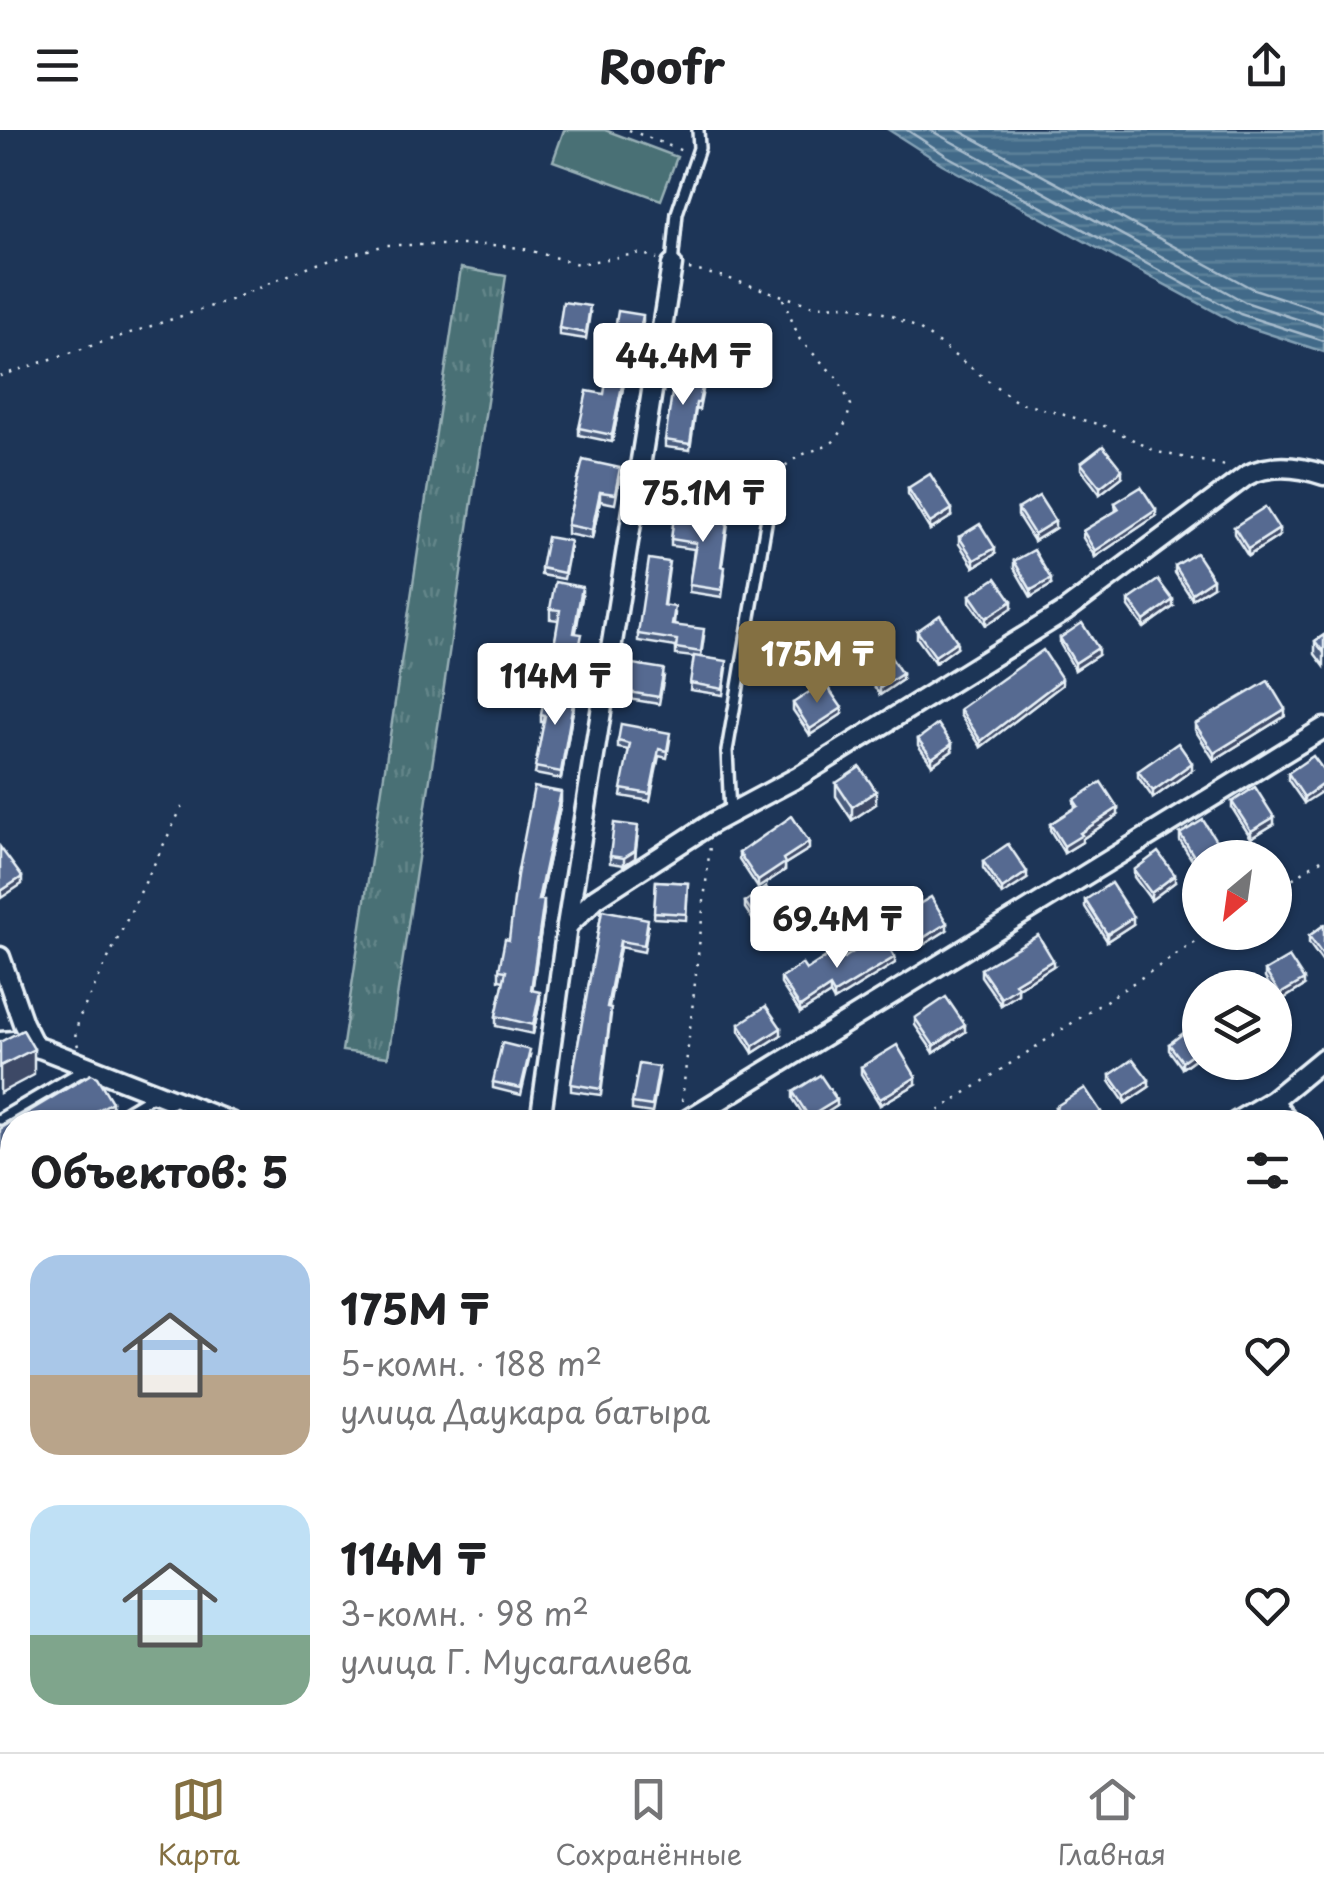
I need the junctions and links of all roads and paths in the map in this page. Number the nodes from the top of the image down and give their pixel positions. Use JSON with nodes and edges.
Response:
{"nodes":[{"id":1,"x":630,"y":130,"type":"edge"},
{"id":2,"x":698,"y":130,"type":"edge"},
{"id":3,"x":696,"y":156,"type":"junction"},
{"id":4,"x":672,"y":266,"type":"junction"},
{"id":5,"x":782,"y":298,"type":"junction"},
{"id":6,"x":0,"y":376,"type":"edge"},
{"id":7,"x":1255,"y":471,"type":"junction"},
{"id":8,"x":1324,"y":475,"type":"edge"},
{"id":9,"x":774,"y":476,"type":"joint"},
{"id":10,"x":1324,"y":728,"type":"edge"},
{"id":11,"x":182,"y":807,"type":"dead end"},
{"id":12,"x":730,"y":813,"type":"junction"},
{"id":13,"x":712,"y":823,"type":"junction"},
{"id":14,"x":1324,"y":858,"type":"edge"},
{"id":15,"x":1292,"y":879,"type":"edge"},
{"id":16,"x":567,"y":926,"type":"junction"},
{"id":17,"x":1184,"y":950,"type":"edge"},
{"id":18,"x":0,"y":956,"type":"edge"},
{"id":19,"x":0,"y":1042,"type":"edge"},
{"id":20,"x":35,"y":1046,"type":"junction"},
{"id":21,"x":1324,"y":1058,"type":"edge"},
{"id":22,"x":86,"y":1060,"type":"junction"},
{"id":23,"x":156,"y":1093,"type":"junction"},
{"id":24,"x":1273,"y":1100,"type":"junction"},
{"id":25,"x":682,"y":1103,"type":"dead end"},
{"id":26,"x":13,"y":1110,"type":"edge"},
{"id":27,"x":128,"y":1110,"type":"edge"},
{"id":28,"x":199,"y":1110,"type":"edge"},
{"id":29,"x":543,"y":1110,"type":"edge"},
{"id":30,"x":703,"y":1110,"type":"edge"},
{"id":31,"x":939,"y":1110,"type":"edge"},
{"id":32,"x":1256,"y":1110,"type":"edge"},
{"id":33,"x":1280,"y":1110,"type":"edge"}],
"edges":[{"from":1,"to":3,"type":"path"},
{"from":2,"to":3,"type":"lane"},
{"from":3,"to":4,"type":"lane"},
{"from":4,"to":5,"type":"path"},
{"from":4,"to":6,"type":"path"},
{"from":4,"to":16,"type":"street"},
{"from":5,"to":7,"type":"path"},
{"from":5,"to":9,"type":"path"},
{"from":7,"to":8,"type":"street"},
{"from":7,"to":12,"type":"street"},
{"from":9,"to":12,"type":"lane"},
{"from":10,"to":30,"type":"street"},
{"from":11,"to":22,"type":"path"},
{"from":12,"to":13,"type":"street"},
{"from":13,"to":16,"type":"street"},
{"from":13,"to":25,"type":"path"},
{"from":14,"to":15,"type":"path"},
{"from":16,"to":29,"type":"street"},
{"from":17,"to":31,"type":"path"},
{"from":18,"to":20,"type":"street"},
{"from":19,"to":20,"type":"street"},
{"from":20,"to":22,"type":"street"},
{"from":21,"to":24,"type":"street"},
{"from":22,"to":23,"type":"street"},
{"from":22,"to":26,"type":"lane"},
{"from":23,"to":27,"type":"lane"},
{"from":23,"to":28,"type":"street"},
{"from":24,"to":32,"type":"street"},
{"from":24,"to":33,"type":"street"}]}
